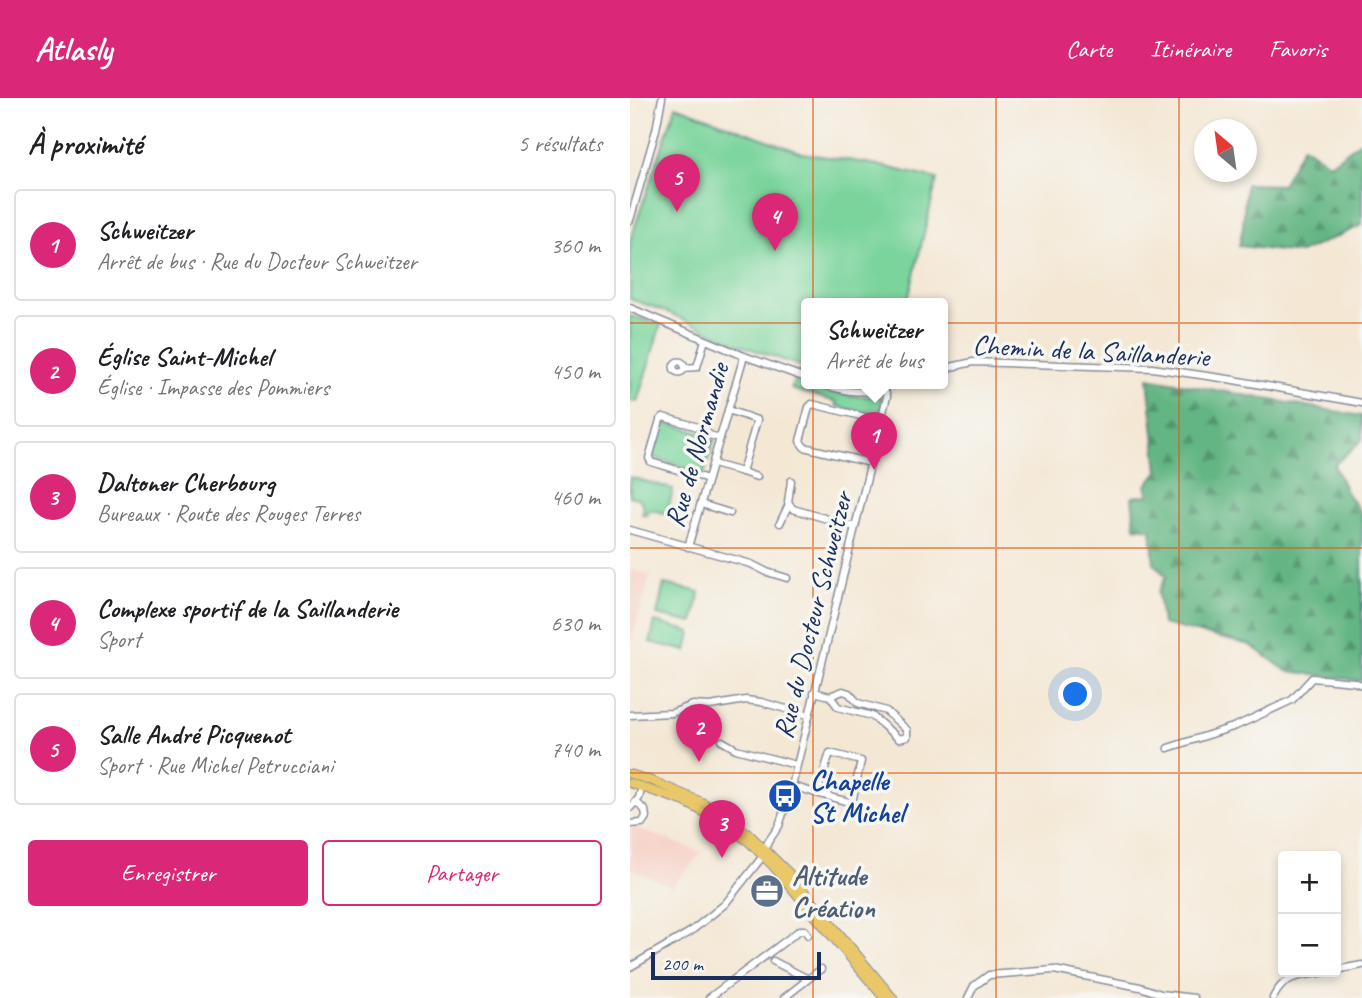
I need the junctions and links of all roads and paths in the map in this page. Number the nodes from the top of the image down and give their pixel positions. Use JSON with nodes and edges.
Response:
{"nodes":[{"id":1,"x":662,"y":98,"type":"edge"},
{"id":2,"x":630,"y":220,"type":"edge"},
{"id":3,"x":630,"y":308,"type":"edge"},
{"id":4,"x":705,"y":340,"type":"junction"},
{"id":5,"x":744,"y":356,"type":"junction"},
{"id":6,"x":684,"y":368,"type":"dead end"},
{"id":7,"x":948,"y":368,"type":"edge"},
{"id":8,"x":801,"y":376,"type":"edge"},
{"id":9,"x":840,"y":389,"type":"edge"},
{"id":10,"x":869,"y":389,"type":"edge"},
{"id":11,"x":888,"y":389,"type":"edge"},
{"id":12,"x":1362,"y":403,"type":"edge"},
{"id":13,"x":728,"y":411,"type":"junction"},
{"id":14,"x":881,"y":421,"type":"junction"},
{"id":15,"x":720,"y":438,"type":"junction"},
{"id":16,"x":871,"y":463,"type":"junction"},
{"id":17,"x":713,"y":464,"type":"junction"},
{"id":18,"x":741,"y":472,"type":"junction"},
{"id":19,"x":757,"y":477,"type":"dead end"},
{"id":20,"x":709,"y":479,"type":"junction"},
{"id":21,"x":791,"y":481,"type":"dead end"},
{"id":22,"x":701,"y":503,"type":"junction"},
{"id":23,"x":789,"y":504,"type":"junction"},
{"id":24,"x":730,"y":513,"type":"dead end"},
{"id":25,"x":780,"y":523,"type":"dead end"},
{"id":26,"x":855,"y":527,"type":"junction"},
{"id":27,"x":630,"y":530,"type":"edge"},
{"id":28,"x":688,"y":547,"type":"junction"},
{"id":29,"x":787,"y":578,"type":"dead end"},
{"id":30,"x":1362,"y":685,"type":"edge"},
{"id":31,"x":814,"y":692,"type":"junction"},
{"id":32,"x":830,"y":696,"type":"junction"},
{"id":33,"x":630,"y":715,"type":"edge"},
{"id":34,"x":808,"y":715,"type":"junction"},
{"id":35,"x":722,"y":741,"type":"dead end"},
{"id":36,"x":1168,"y":748,"type":"dead end"},
{"id":37,"x":796,"y":765,"type":"junction"},
{"id":38,"x":630,"y":775,"type":"edge"},
{"id":39,"x":630,"y":783,"type":"edge"},
{"id":40,"x":642,"y":786,"type":"junction"},
{"id":41,"x":792,"y":786,"type":"junction"},
{"id":42,"x":817,"y":793,"type":"junction"},
{"id":43,"x":636,"y":802,"type":"junction"},
{"id":44,"x":630,"y":808,"type":"edge"},
{"id":45,"x":630,"y":824,"type":"edge"},
{"id":46,"x":765,"y":853,"type":"junction"},
{"id":47,"x":808,"y":935,"type":"dead end"},
{"id":48,"x":773,"y":961,"type":"dead end"},
{"id":49,"x":1362,"y":965,"type":"edge"},
{"id":50,"x":630,"y":967,"type":"edge"},
{"id":51,"x":821,"y":969,"type":"dead end"},
{"id":52,"x":1341,"y":969,"type":"edge"},
{"id":53,"x":1299,"y":977,"type":"edge"},
{"id":54,"x":808,"y":979,"type":"junction"},
{"id":55,"x":709,"y":998,"type":"edge"},
{"id":56,"x":784,"y":998,"type":"edge"},
{"id":57,"x":884,"y":998,"type":"edge"},
{"id":58,"x":893,"y":998,"type":"edge"},
{"id":59,"x":968,"y":998,"type":"edge"},
{"id":60,"x":1194,"y":998,"type":"edge"},
{"id":61,"x":1273,"y":998,"type":"edge"}],
"edges":[{"from":1,"to":2,"type":"street"},
{"from":3,"to":4,"type":"street"},
{"from":4,"to":5,"type":"street"},
{"from":4,"to":6,"type":"street"},
{"from":5,"to":8,"type":"street"},
{"from":5,"to":13,"type":"street","name":"Rue de Normandie"},
{"from":7,"to":12,"type":"street","name":"Chemin de la Saillanderie"},
{"from":9,"to":10,"type":"street"},
{"from":11,"to":14,"type":"street","name":"Rue du Docteur Schweitzer"},
{"from":13,"to":15,"type":"street","name":"Rue de Normandie"},
{"from":13,"to":18,"type":"street"},
{"from":14,"to":16,"type":"street","name":"Rue du Docteur Schweitzer"},
{"from":14,"to":16,"type":"street"},
{"from":15,"to":17,"type":"street","name":"Rue de Normandie"},
{"from":15,"to":20,"type":"street"},
{"from":16,"to":26,"type":"street","name":"Rue du Docteur Schweitzer"},
{"from":17,"to":18,"type":"street"},
{"from":17,"to":20,"type":"street","name":"Rue de Normandie"},
{"from":18,"to":19,"type":"street"},
{"from":20,"to":22,"type":"street","name":"Rue de Normandie"},
{"from":21,"to":23,"type":"street"},
{"from":22,"to":24,"type":"street"},
{"from":22,"to":28,"type":"street","name":"Rue de Normandie"},
{"from":23,"to":25,"type":"street"},
{"from":23,"to":26,"type":"street"},
{"from":26,"to":31,"type":"street","name":"Rue du Docteur Schweitzer"},
{"from":27,"to":28,"type":"street"},
{"from":28,"to":29,"type":"street"},
{"from":30,"to":36,"type":"street"},
{"from":31,"to":32,"type":"street"},
{"from":31,"to":34,"type":"street","name":"Rue du Docteur Schweitzer"},
{"from":32,"to":32,"type":"street"},
{"from":33,"to":34,"type":"street"},
{"from":34,"to":37,"type":"street","name":"Rue du Docteur Schweitzer"},
{"from":35,"to":37,"type":"street"},
{"from":37,"to":41,"type":"street","name":"Rue du Docteur Schweitzer"},
{"from":38,"to":46,"type":"main road"},
{"from":39,"to":40,"type":"main road"},
{"from":40,"to":43,"type":"street"},
{"from":40,"to":46,"type":"main road"},
{"from":41,"to":42,"type":"street"},
{"from":41,"to":46,"type":"street","name":"Rue du Docteur Schweitzer"},
{"from":42,"to":42,"type":"street"},
{"from":43,"to":44,"type":"street"},
{"from":43,"to":45,"type":"street"},
{"from":46,"to":50,"type":"street","name":"Rue du Docteur Schweitzer"},
{"from":46,"to":57,"type":"main road"},
{"from":46,"to":58,"type":"main road"},
{"from":47,"to":55,"type":"street"},
{"from":48,"to":54,"type":"street"},
{"from":49,"to":52,"type":"street"},
{"from":51,"to":54,"type":"street"},
{"from":53,"to":61,"type":"street"},
{"from":54,"to":56,"type":"street"},
{"from":59,"to":60,"type":"street"}]}
